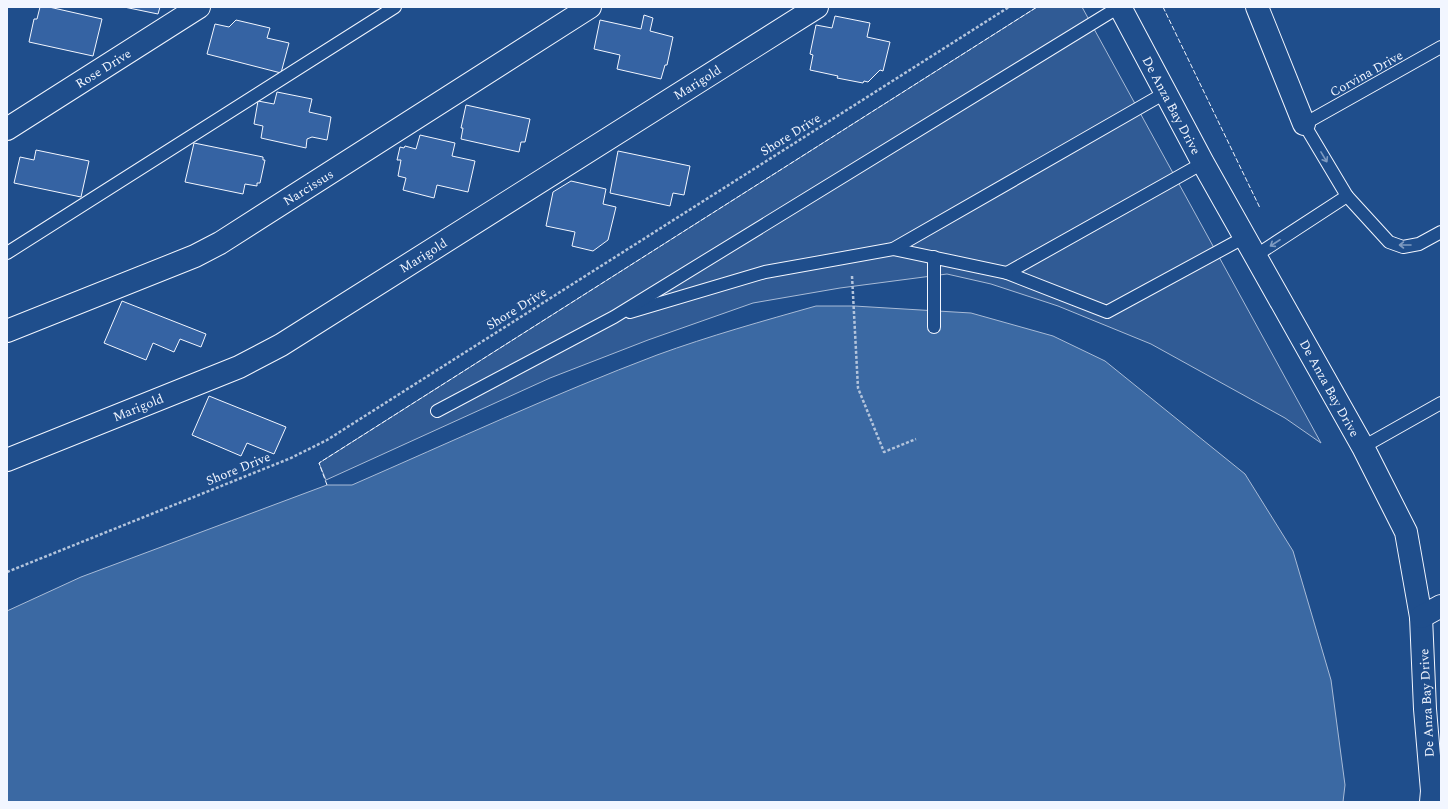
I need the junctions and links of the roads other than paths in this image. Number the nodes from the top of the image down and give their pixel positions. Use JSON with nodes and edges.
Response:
{"nodes":[{"id":1,"x":199,"y":7,"type":"edge"},
{"id":2,"x":395,"y":7,"type":"edge"},
{"id":3,"x":590,"y":7,"type":"edge"},
{"id":4,"x":817,"y":7,"type":"edge"},
{"id":5,"x":1120,"y":7,"type":"edge"},
{"id":6,"x":1257,"y":7,"type":"edge"},
{"id":7,"x":1441,"y":47,"type":"edge"},
{"id":8,"x":1165,"y":93,"type":"junction"},
{"id":9,"x":1304,"y":124,"type":"junction"},
{"id":10,"x":7,"y":129,"type":"edge"},
{"id":11,"x":1203,"y":163,"type":"junction"},
{"id":12,"x":1347,"y":196,"type":"junction"},
{"id":13,"x":1441,"y":232,"type":"edge"},
{"id":14,"x":1244,"y":237,"type":"junction"},
{"id":15,"x":893,"y":249,"type":"junction"},
{"id":16,"x":7,"y":253,"type":"edge"},
{"id":17,"x":1255,"y":256,"type":"junction"},
{"id":18,"x":934,"y":257,"type":"junction"},
{"id":19,"x":1007,"y":273,"type":"junction"},
{"id":20,"x":614,"y":317,"type":"junction"},
{"id":21,"x":934,"y":327,"type":"dead end"},
{"id":22,"x":7,"y":331,"type":"edge"},
{"id":23,"x":1441,"y":403,"type":"edge"},
{"id":24,"x":437,"y":411,"type":"dead end"},
{"id":25,"x":1363,"y":447,"type":"junction"},
{"id":26,"x":7,"y":460,"type":"edge"},
{"id":27,"x":1441,"y":606,"type":"edge"},
{"id":28,"x":1422,"y":617,"type":"junction"},
{"id":29,"x":1433,"y":705,"type":"edge"},
{"id":30,"x":1435,"y":796,"type":"edge"}],
"edges":[{"from":1,"to":10,"type":"street","name":"Rose Drive"},
{"from":2,"to":16,"type":"lane"},
{"from":3,"to":22,"type":"street","name":"Narcissus"},
{"from":4,"to":26,"type":"street","name":"Marigold"},
{"from":5,"to":8,"type":"street","name":"De Anza Bay Drive"},
{"from":5,"to":20,"type":"lane"},
{"from":6,"to":9,"type":"street"},
{"from":7,"to":9,"type":"lane","name":"Corvina Drive"},
{"from":8,"to":11,"type":"street","name":"De Anza Bay Drive"},
{"from":8,"to":15,"type":"lane"},
{"from":9,"to":12,"type":"lane","one_way":true},
{"from":11,"to":14,"type":"street","name":"De Anza Bay Drive"},
{"from":11,"to":19,"type":"lane"},
{"from":13,"to":12,"type":"lane","one_way":true},
{"from":12,"to":17,"type":"lane","one_way":true},
{"from":14,"to":17,"type":"street","name":"De Anza Bay Drive"},
{"from":14,"to":19,"type":"lane"},
{"from":15,"to":18,"type":"lane"},
{"from":15,"to":20,"type":"lane"},
{"from":17,"to":25,"type":"street","name":"De Anza Bay Drive"},
{"from":18,"to":19,"type":"lane"},
{"from":18,"to":21,"type":"lane"},
{"from":20,"to":24,"type":"lane"},
{"from":23,"to":25,"type":"lane"},
{"from":25,"to":28,"type":"street","name":"De Anza Bay Drive"},
{"from":27,"to":28,"type":"street"},
{"from":28,"to":29,"type":"street","name":"De Anza Bay Drive"},
{"from":29,"to":30,"type":"street","name":"De Anza Bay Drive"}]}
